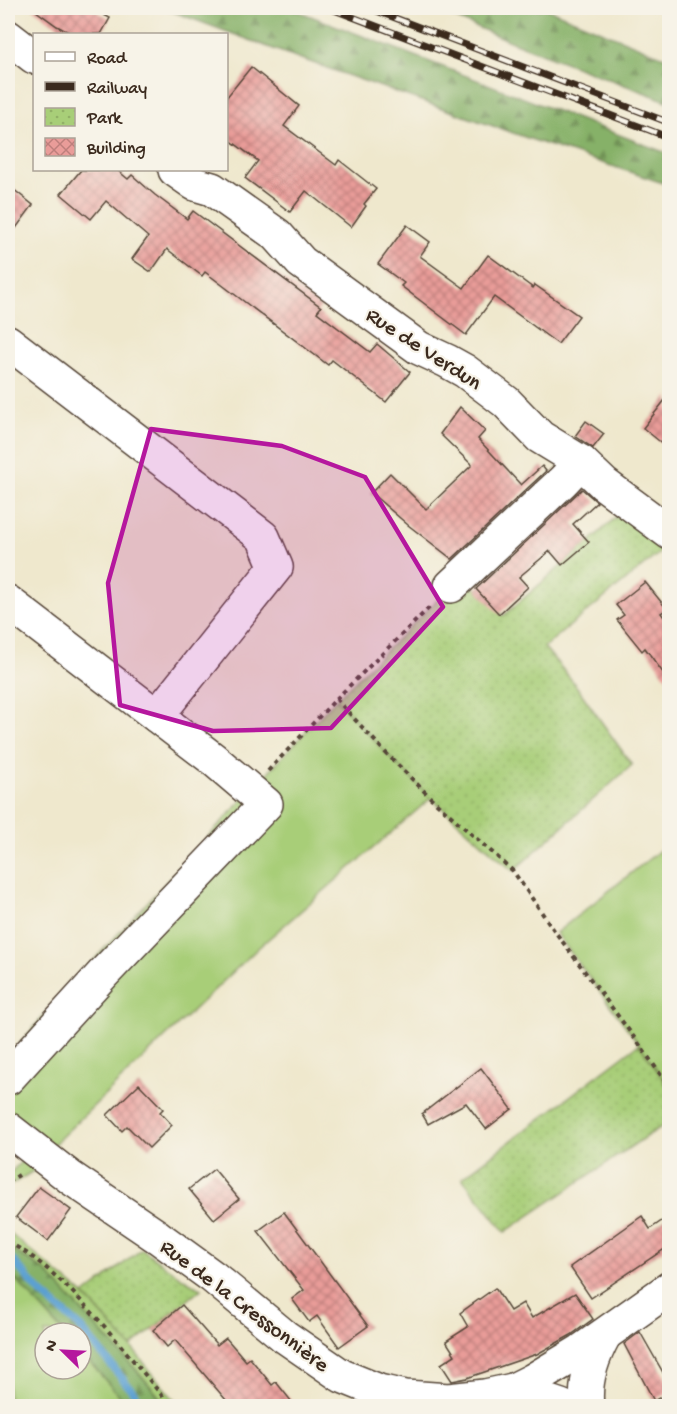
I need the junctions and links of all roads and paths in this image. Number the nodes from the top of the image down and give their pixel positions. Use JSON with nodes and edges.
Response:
{"nodes":[{"id":1,"x":8,"y":37,"type":"edge"},
{"id":2,"x":33,"y":56,"type":"edge"},
{"id":3,"x":176,"y":171,"type":"edge"},
{"id":4,"x":8,"y":342,"type":"edge"},
{"id":5,"x":581,"y":462,"type":"junction"},
{"id":6,"x":669,"y":532,"type":"edge"},
{"id":7,"x":452,"y":586,"type":"dead end"},
{"id":8,"x":8,"y":602,"type":"edge"},
{"id":9,"x":336,"y":699,"type":"dead end"},
{"id":10,"x":158,"y":716,"type":"junction"},
{"id":11,"x":8,"y":1078,"type":"edge"},
{"id":12,"x":669,"y":1088,"type":"edge"},
{"id":13,"x":8,"y":1129,"type":"edge"},
{"id":14,"x":8,"y":1242,"type":"edge"},
{"id":15,"x":669,"y":1288,"type":"edge"},
{"id":16,"x":603,"y":1336,"type":"junction"},
{"id":17,"x":513,"y":1390,"type":"junction"},
{"id":18,"x":171,"y":1407,"type":"edge"},
{"id":19,"x":561,"y":1407,"type":"edge"},
{"id":20,"x":587,"y":1407,"type":"edge"}],
"edges":[{"from":1,"to":2,"type":"street"},
{"from":3,"to":5,"type":"street","name":"Rue de Verdun"},
{"from":4,"to":10,"type":"street"},
{"from":5,"to":6,"type":"street","name":"Rue de Verdun"},
{"from":5,"to":7,"type":"street"},
{"from":8,"to":10,"type":"street"},
{"from":9,"to":12,"type":"path"},
{"from":10,"to":11,"type":"street"},
{"from":13,"to":17,"type":"street","name":"Rue de la Cressonnière"},
{"from":14,"to":18,"type":"path"},
{"from":15,"to":16,"type":"street"},
{"from":16,"to":17,"type":"street"},
{"from":16,"to":20,"type":"street"},
{"from":17,"to":19,"type":"street"}]}
